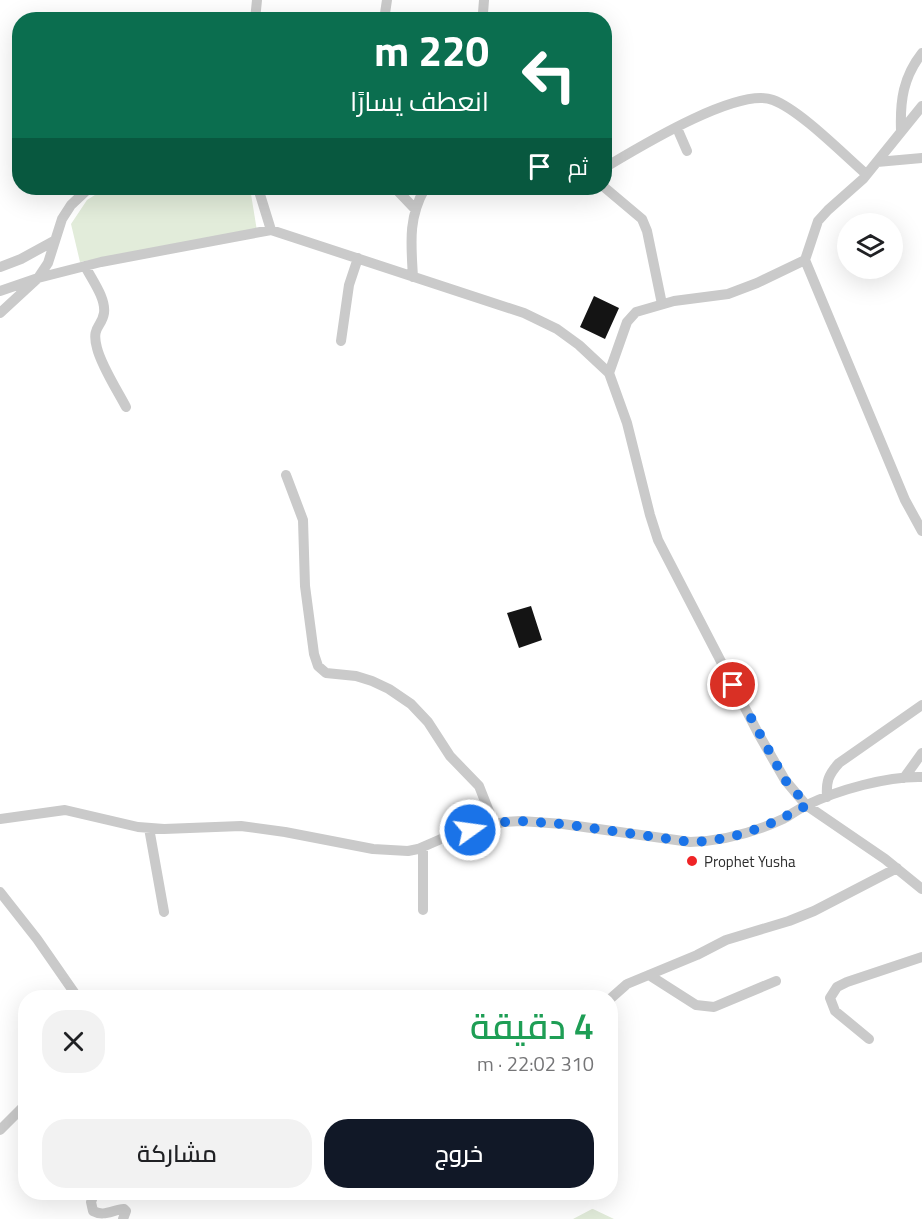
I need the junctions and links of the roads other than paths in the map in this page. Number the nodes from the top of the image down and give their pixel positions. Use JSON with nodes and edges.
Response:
{"nodes":[{"id":1,"x":922,"y":53,"type":"edge"},
{"id":2,"x":922,"y":106,"type":"edge"},
{"id":3,"x":677,"y":128,"type":"junction"},
{"id":4,"x":902,"y":130,"type":"junction"},
{"id":5,"x":687,"y":151,"type":"dead end"},
{"id":6,"x":922,"y":158,"type":"edge"},
{"id":7,"x":877,"y":162,"type":"junction"},
{"id":8,"x":612,"y":164,"type":"edge"},
{"id":9,"x":866,"y":174,"type":"junction"},
{"id":10,"x":612,"y":194,"type":"edge"},
{"id":11,"x":82,"y":195,"type":"edge"},
{"id":12,"x":260,"y":195,"type":"edge"},
{"id":13,"x":402,"y":195,"type":"edge"},
{"id":14,"x":422,"y":195,"type":"edge"},
{"id":15,"x":415,"y":209,"type":"junction"},
{"id":16,"x":271,"y":230,"type":"junction"},
{"id":17,"x":54,"y":241,"type":"junction"},
{"id":18,"x":358,"y":258,"type":"junction"},
{"id":19,"x":805,"y":260,"type":"junction"},
{"id":20,"x":85,"y":266,"type":"junction"},
{"id":21,"x":0,"y":267,"type":"edge"},
{"id":22,"x":413,"y":277,"type":"junction"},
{"id":23,"x":38,"y":278,"type":"junction"},
{"id":24,"x":0,"y":291,"type":"edge"},
{"id":25,"x":662,"y":304,"type":"junction"},
{"id":26,"x":0,"y":313,"type":"edge"},
{"id":27,"x":341,"y":341,"type":"dead end"},
{"id":28,"x":609,"y":373,"type":"junction"},
{"id":29,"x":126,"y":407,"type":"dead end"},
{"id":30,"x":286,"y":475,"type":"dead end"},
{"id":31,"x":922,"y":531,"type":"edge"},
{"id":32,"x":922,"y":705,"type":"edge"},
{"id":33,"x":922,"y":753,"type":"edge"},
{"id":34,"x":922,"y":777,"type":"edge"},
{"id":35,"x":904,"y":778,"type":"junction"},
{"id":36,"x":827,"y":797,"type":"junction"},
{"id":37,"x":807,"y":805,"type":"junction"},
{"id":38,"x":0,"y":819,"type":"edge"},
{"id":39,"x":494,"y":824,"type":"junction"},
{"id":40,"x":149,"y":828,"type":"junction"},
{"id":41,"x":423,"y":847,"type":"junction"},
{"id":42,"x":897,"y":868,"type":"junction"},
{"id":43,"x":922,"y":889,"type":"edge"},
{"id":44,"x":0,"y":892,"type":"edge"},
{"id":45,"x":423,"y":910,"type":"dead end"},
{"id":46,"x":164,"y":912,"type":"dead end"},
{"id":47,"x":922,"y":957,"type":"edge"},
{"id":48,"x":649,"y":975,"type":"junction"},
{"id":49,"x":776,"y":981,"type":"dead end"},
{"id":50,"x":72,"y":990,"type":"edge"},
{"id":51,"x":618,"y":992,"type":"edge"},
{"id":52,"x":869,"y":1039,"type":"dead end"},
{"id":53,"x":18,"y":1112,"type":"edge"},
{"id":54,"x":0,"y":1130,"type":"edge"},
{"id":55,"x":92,"y":1200,"type":"edge"},
{"id":56,"x":123,"y":1219,"type":"edge"}],
"edges":[{"from":1,"to":4,"type":"street"},
{"from":2,"to":4,"type":"street"},
{"from":3,"to":5,"type":"street"},
{"from":3,"to":8,"type":"street"},
{"from":3,"to":9,"type":"street"},
{"from":4,"to":7,"type":"street"},
{"from":6,"to":7,"type":"street"},
{"from":7,"to":9,"type":"street"},
{"from":9,"to":19,"type":"street"},
{"from":10,"to":25,"type":"street"},
{"from":11,"to":17,"type":"street"},
{"from":12,"to":16,"type":"street"},
{"from":13,"to":15,"type":"street"},
{"from":14,"to":15,"type":"street"},
{"from":15,"to":22,"type":"street"},
{"from":16,"to":18,"type":"street"},
{"from":16,"to":20,"type":"street"},
{"from":17,"to":21,"type":"street"},
{"from":17,"to":23,"type":"street"},
{"from":18,"to":22,"type":"street"},
{"from":18,"to":27,"type":"street"},
{"from":19,"to":25,"type":"street"},
{"from":19,"to":31,"type":"street"},
{"from":20,"to":23,"type":"street"},
{"from":20,"to":29,"type":"street"},
{"from":22,"to":28,"type":"street"},
{"from":23,"to":24,"type":"street"},
{"from":23,"to":26,"type":"street"},
{"from":25,"to":28,"type":"street"},
{"from":28,"to":37,"type":"street"},
{"from":30,"to":39,"type":"street"},
{"from":32,"to":36,"type":"street"},
{"from":33,"to":35,"type":"street"},
{"from":34,"to":35,"type":"street"},
{"from":35,"to":36,"type":"street"},
{"from":36,"to":37,"type":"street"},
{"from":37,"to":39,"type":"street"},
{"from":37,"to":42,"type":"street"},
{"from":38,"to":40,"type":"street"},
{"from":39,"to":41,"type":"street"},
{"from":40,"to":41,"type":"street"},
{"from":40,"to":46,"type":"street"},
{"from":41,"to":45,"type":"street"},
{"from":42,"to":43,"type":"street"},
{"from":42,"to":48,"type":"street"},
{"from":44,"to":50,"type":"street"},
{"from":47,"to":52,"type":"street"},
{"from":48,"to":49,"type":"street"},
{"from":48,"to":51,"type":"street"},
{"from":53,"to":54,"type":"street"},
{"from":55,"to":56,"type":"street"}]}
